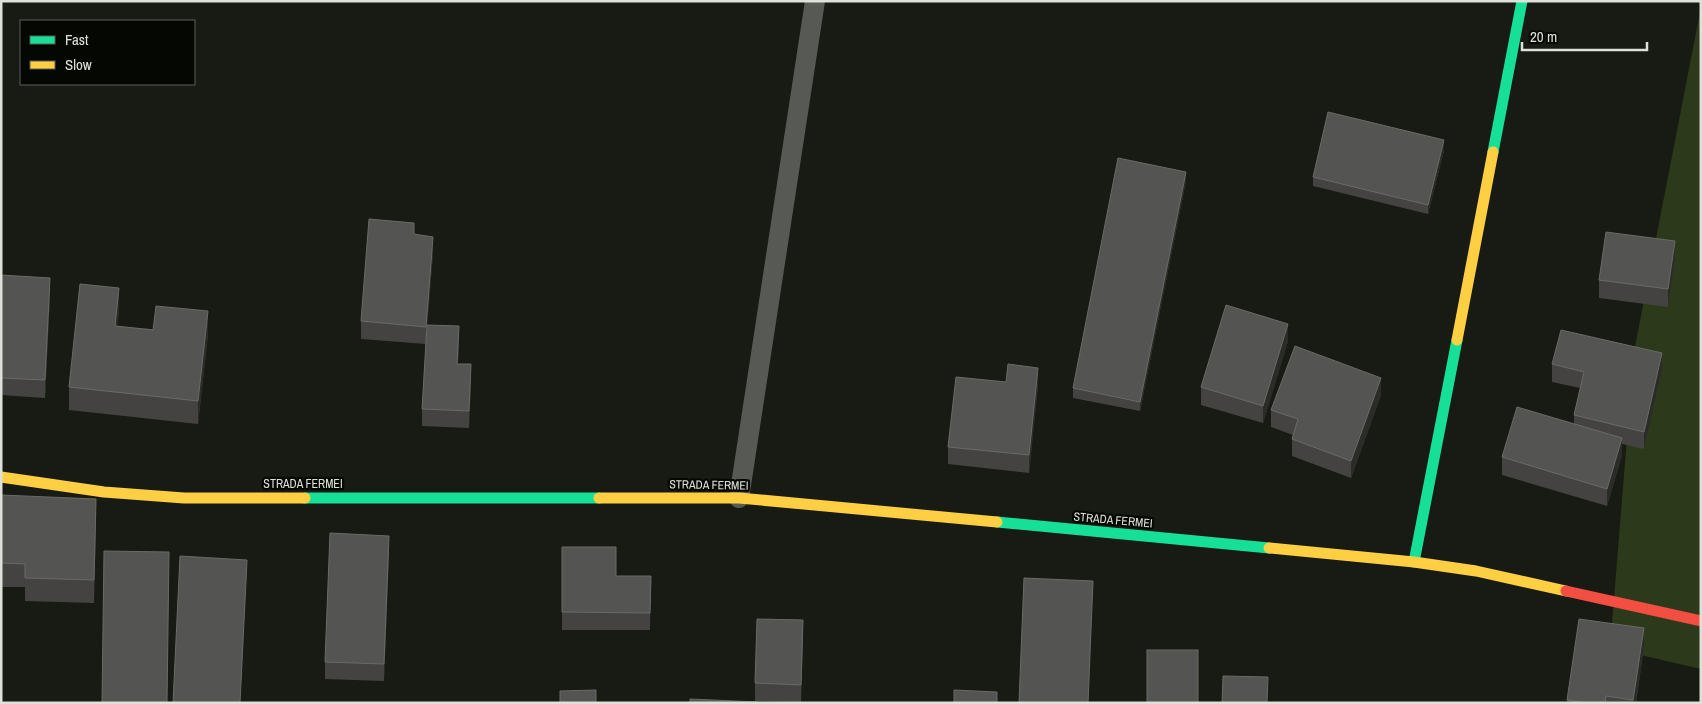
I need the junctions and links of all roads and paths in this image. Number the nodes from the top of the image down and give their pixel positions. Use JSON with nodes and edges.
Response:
{"nodes":[{"id":1,"x":815,"y":1,"type":"edge"},
{"id":2,"x":1522,"y":1,"type":"edge"},
{"id":3,"x":1,"y":478,"type":"edge"},
{"id":4,"x":739,"y":498,"type":"junction"},
{"id":5,"x":1414,"y":562,"type":"junction"},
{"id":6,"x":1701,"y":621,"type":"edge"}],
"edges":[{"from":1,"to":4,"type":"lane"},
{"from":2,"to":5,"type":"street"},
{"from":3,"to":4,"type":"street","name":"STRADA FERMEI"},
{"from":4,"to":5,"type":"street","name":"STRADA FERMEI"},
{"from":5,"to":6,"type":"street","name":"STRADA FERMEI"}]}
